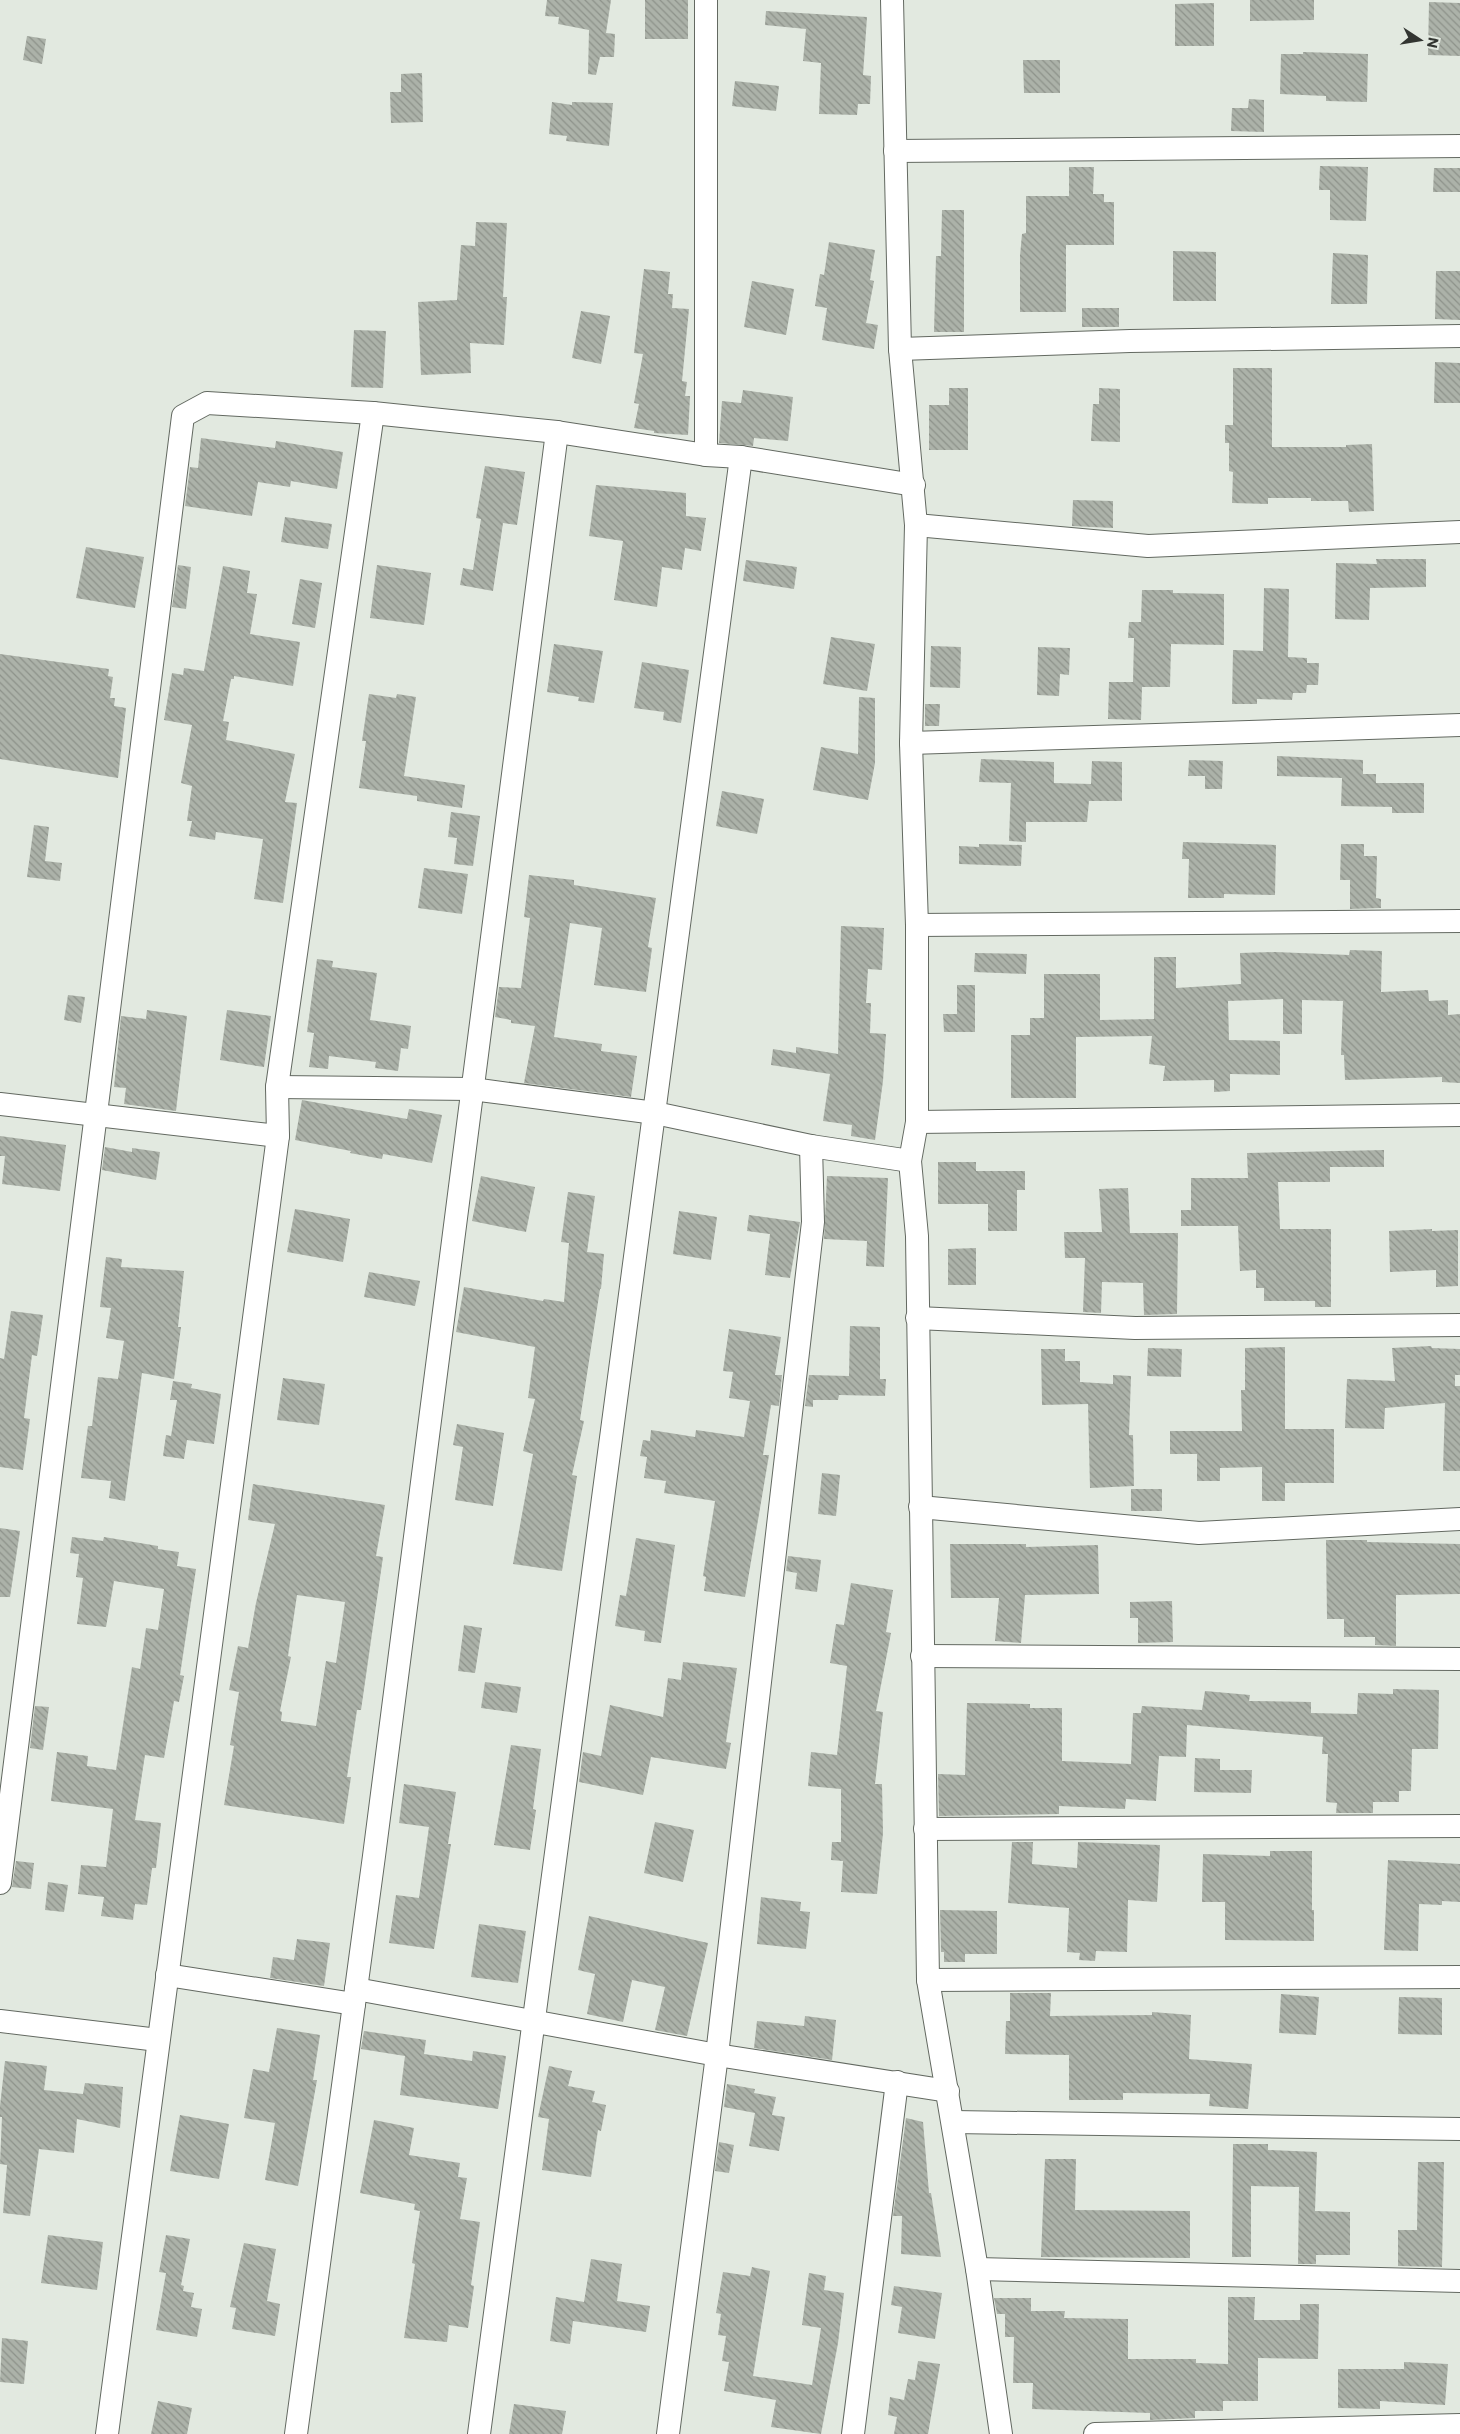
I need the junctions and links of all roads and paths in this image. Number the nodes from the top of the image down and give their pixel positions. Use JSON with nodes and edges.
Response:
{"nodes":[{"id":1,"x":706,"y":0,"type":"edge"},
{"id":2,"x":892,"y":0,"type":"edge"},
{"id":3,"x":1460,"y":146,"type":"edge"},
{"id":4,"x":895,"y":151,"type":"junction"},
{"id":5,"x":1460,"y":336,"type":"edge"},
{"id":6,"x":900,"y":349,"type":"junction"},
{"id":7,"x":373,"y":414,"type":"junction"},
{"id":8,"x":557,"y":432,"type":"junction"},
{"id":9,"x":706,"y":455,"type":"junction"},
{"id":10,"x":741,"y":457,"type":"junction"},
{"id":11,"x":914,"y":485,"type":"junction"},
{"id":12,"x":916,"y":525,"type":"junction"},
{"id":13,"x":1460,"y":532,"type":"edge"},
{"id":14,"x":1460,"y":725,"type":"edge"},
{"id":15,"x":911,"y":743,"type":"junction"},
{"id":16,"x":1460,"y":921,"type":"edge"},
{"id":17,"x":917,"y":925,"type":"junction"},
{"id":18,"x":277,"y":1087,"type":"junction"},
{"id":19,"x":472,"y":1089,"type":"junction"},
{"id":20,"x":0,"y":1104,"type":"edge"},
{"id":21,"x":655,"y":1113,"type":"junction"},
{"id":22,"x":96,"y":1115,"type":"junction"},
{"id":23,"x":1460,"y":1115,"type":"edge"},
{"id":24,"x":917,"y":1122,"type":"junction"},
{"id":25,"x":278,"y":1136,"type":"junction"},
{"id":26,"x":811,"y":1146,"type":"junction"},
{"id":27,"x":910,"y":1161,"type":"junction"},
{"id":28,"x":917,"y":1318,"type":"junction"},
{"id":29,"x":1460,"y":1325,"type":"edge"},
{"id":30,"x":920,"y":1507,"type":"junction"},
{"id":31,"x":1460,"y":1519,"type":"edge"},
{"id":32,"x":922,"y":1656,"type":"junction"},
{"id":33,"x":1460,"y":1659,"type":"edge"},
{"id":34,"x":1460,"y":1826,"type":"edge"},
{"id":35,"x":925,"y":1829,"type":"junction"},
{"id":36,"x":0,"y":1883,"type":"edge"},
{"id":37,"x":167,"y":1975,"type":"junction"},
{"id":38,"x":1460,"y":1977,"type":"edge"},
{"id":39,"x":928,"y":1980,"type":"junction"},
{"id":40,"x":355,"y":1996,"type":"junction"},
{"id":41,"x":0,"y":2021,"type":"edge"},
{"id":42,"x":533,"y":2023,"type":"junction"},
{"id":43,"x":158,"y":2040,"type":"junction"},
{"id":44,"x":717,"y":2055,"type":"junction"},
{"id":45,"x":897,"y":2082,"type":"junction"},
{"id":46,"x":948,"y":2091,"type":"junction"},
{"id":47,"x":953,"y":2122,"type":"junction"},
{"id":48,"x":1460,"y":2129,"type":"edge"},
{"id":49,"x":977,"y":2269,"type":"junction"},
{"id":50,"x":1460,"y":2281,"type":"edge"},
{"id":51,"x":1460,"y":2425,"type":"edge"},
{"id":52,"x":107,"y":2434,"type":"edge"},
{"id":53,"x":296,"y":2434,"type":"edge"},
{"id":54,"x":479,"y":2434,"type":"edge"},
{"id":55,"x":668,"y":2434,"type":"edge"},
{"id":56,"x":853,"y":2434,"type":"edge"},
{"id":57,"x":1001,"y":2434,"type":"edge"},
{"id":58,"x":1095,"y":2434,"type":"edge"}],
"edges":[{"from":1,"to":9,"type":"street"},
{"from":2,"to":4,"type":"street"},
{"from":3,"to":4,"type":"street"},
{"from":4,"to":6,"type":"street"},
{"from":5,"to":6,"type":"street"},
{"from":6,"to":11,"type":"street"},
{"from":7,"to":8,"type":"street"},
{"from":7,"to":18,"type":"street"},
{"from":7,"to":22,"type":"street"},
{"from":8,"to":9,"type":"street"},
{"from":8,"to":19,"type":"street"},
{"from":9,"to":10,"type":"street"},
{"from":10,"to":11,"type":"street"},
{"from":10,"to":21,"type":"street"},
{"from":11,"to":12,"type":"street"},
{"from":12,"to":13,"type":"street"},
{"from":12,"to":15,"type":"street"},
{"from":14,"to":15,"type":"street"},
{"from":15,"to":17,"type":"street"},
{"from":16,"to":17,"type":"street"},
{"from":17,"to":24,"type":"street"},
{"from":18,"to":19,"type":"street"},
{"from":18,"to":25,"type":"street"},
{"from":19,"to":21,"type":"street"},
{"from":19,"to":40,"type":"street"},
{"from":20,"to":22,"type":"street"},
{"from":21,"to":26,"type":"street"},
{"from":21,"to":42,"type":"street"},
{"from":22,"to":25,"type":"street"},
{"from":22,"to":36,"type":"street"},
{"from":23,"to":24,"type":"street"},
{"from":24,"to":27,"type":"street"},
{"from":25,"to":37,"type":"street"},
{"from":26,"to":27,"type":"street"},
{"from":26,"to":44,"type":"street"},
{"from":27,"to":28,"type":"street"},
{"from":28,"to":29,"type":"street"},
{"from":28,"to":30,"type":"street"},
{"from":30,"to":31,"type":"street"},
{"from":30,"to":32,"type":"street"},
{"from":32,"to":33,"type":"street"},
{"from":32,"to":35,"type":"street"},
{"from":34,"to":35,"type":"street"},
{"from":35,"to":39,"type":"street"},
{"from":37,"to":40,"type":"street"},
{"from":37,"to":43,"type":"street"},
{"from":38,"to":39,"type":"street"},
{"from":39,"to":46,"type":"street"},
{"from":40,"to":42,"type":"street"},
{"from":40,"to":53,"type":"street"},
{"from":41,"to":43,"type":"street"},
{"from":42,"to":44,"type":"street"},
{"from":42,"to":54,"type":"street"},
{"from":43,"to":52,"type":"street"},
{"from":44,"to":45,"type":"street"},
{"from":44,"to":55,"type":"street"},
{"from":45,"to":46,"type":"street"},
{"from":45,"to":56,"type":"street"},
{"from":46,"to":47,"type":"street"},
{"from":47,"to":48,"type":"street"},
{"from":47,"to":49,"type":"street"},
{"from":49,"to":50,"type":"street"},
{"from":49,"to":57,"type":"street"},
{"from":51,"to":58,"type":"street"}]}
